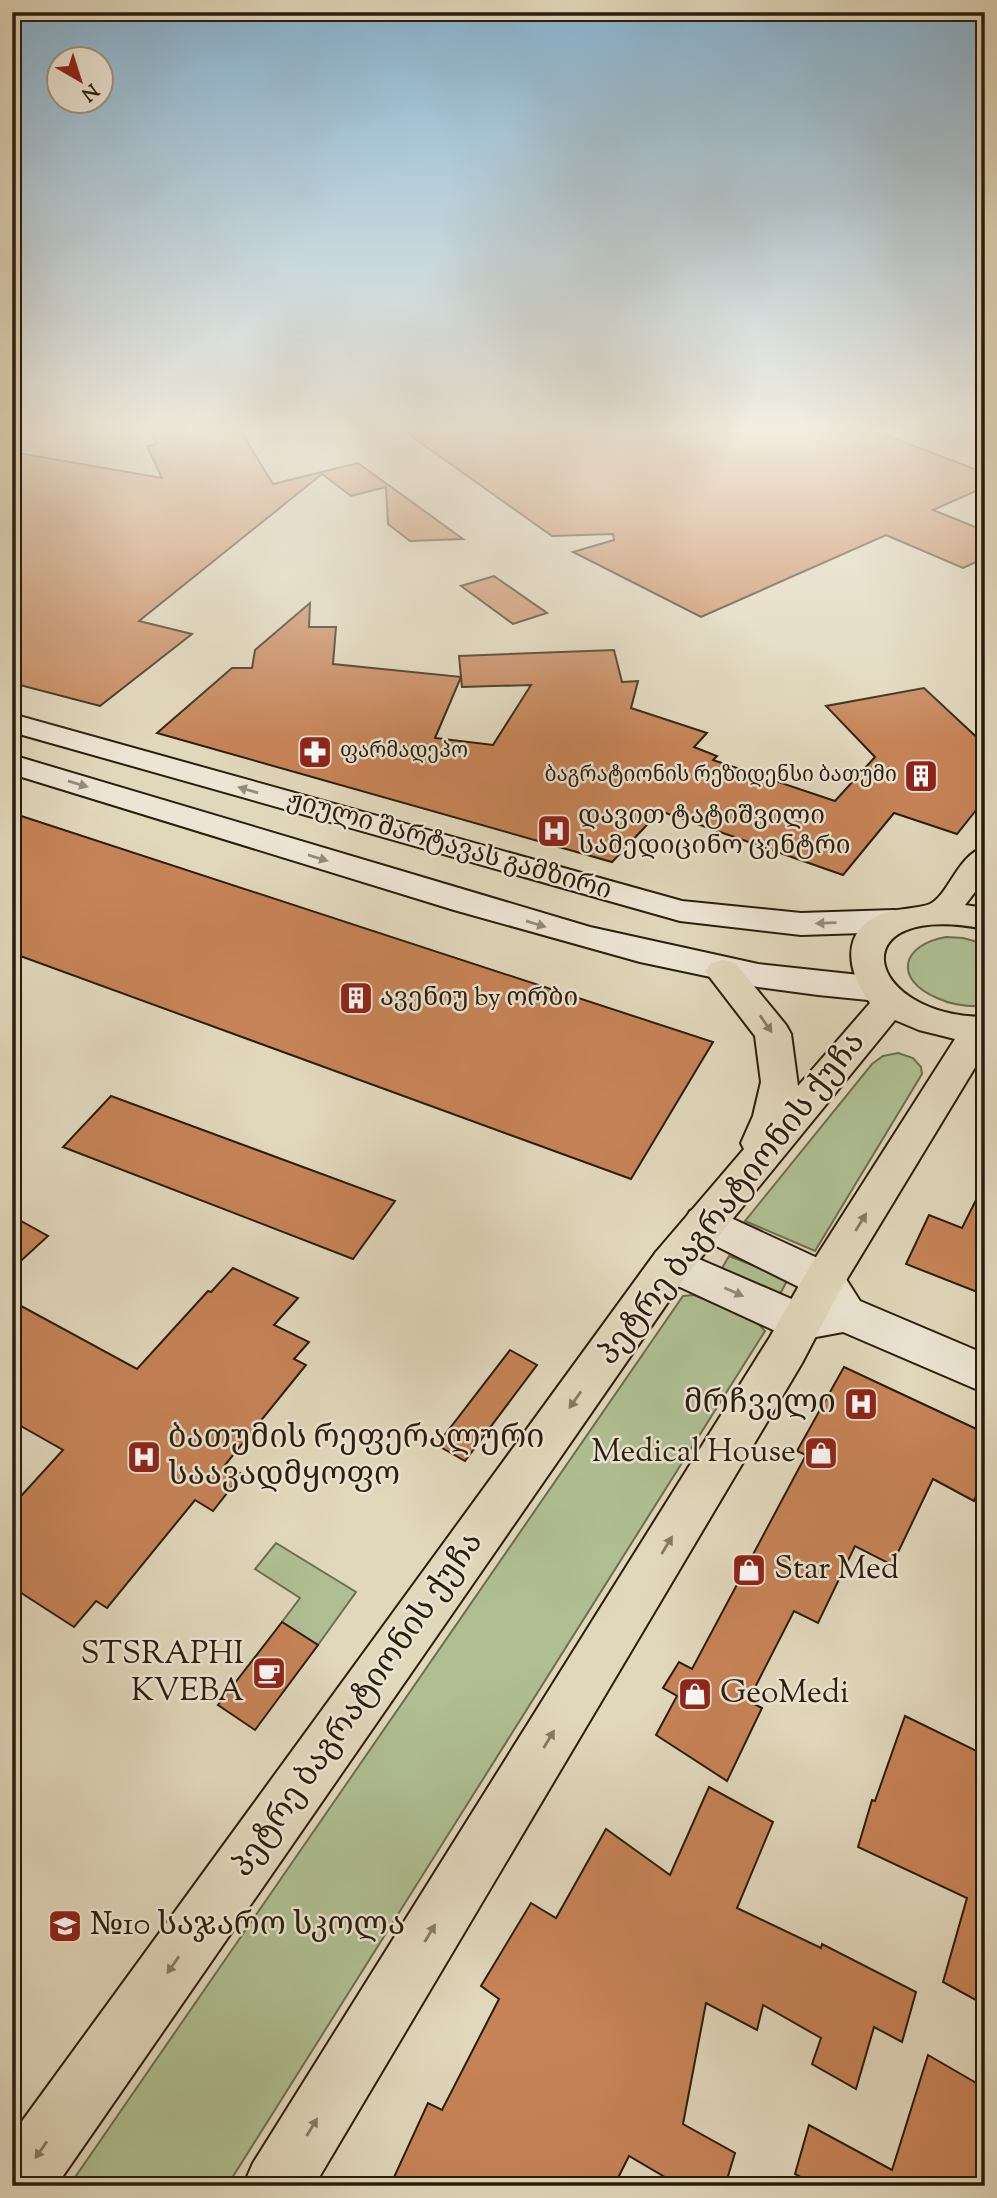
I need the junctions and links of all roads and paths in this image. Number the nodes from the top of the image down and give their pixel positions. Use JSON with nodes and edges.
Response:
{"nodes":[{"id":1,"x":12,"y":723,"type":"edge"},
{"id":2,"x":12,"y":764,"type":"edge"},
{"id":3,"x":985,"y":857,"type":"edge"},
{"id":4,"x":942,"y":912,"type":"junction"},
{"id":5,"x":985,"y":919,"type":"edge"},
{"id":6,"x":894,"y":921,"type":"junction"},
{"id":7,"x":723,"y":971,"type":"junction"},
{"id":8,"x":885,"y":995,"type":"junction"},
{"id":9,"x":983,"y":1029,"type":"edge"},
{"id":10,"x":749,"y":1170,"type":"junction"},
{"id":11,"x":705,"y":1222,"type":"junction"},
{"id":12,"x":671,"y":1264,"type":"junction"},
{"id":13,"x":823,"y":1305,"type":"junction"},
{"id":14,"x":985,"y":1374,"type":"edge"},
{"id":15,"x":16,"y":2186,"type":"edge"},
{"id":16,"x":276,"y":2186,"type":"edge"}],
"edges":[{"from":6,"to":1,"type":"main road","name":"ჟიული შარტავას გამზირი","one_way":true},
{"from":2,"to":7,"type":"main road","name":"ჟიული შარტავას გამზირი","one_way":true},
{"from":3,"to":4,"type":"main road"},
{"from":4,"to":5,"type":"main road"},
{"from":4,"to":6,"type":"main road"},
{"from":6,"to":8,"type":"main road"},
{"from":7,"to":8,"type":"main road","name":"ჟიული შარტავას გამზირი"},
{"from":7,"to":10,"type":"main road","one_way":true},
{"from":8,"to":9,"type":"main road"},
{"from":8,"to":10,"type":"main road","name":"პეტრე ბაგრატიონის ქუჩა"},
{"from":13,"to":9,"type":"main road","one_way":true},
{"from":10,"to":11,"type":"main road","name":"პეტრე ბაგრატიონის ქუჩა"},
{"from":11,"to":12,"type":"main road","name":"პეტრე ბაგრატიონის ქუჩა"},
{"from":11,"to":13,"type":"main road"},
{"from":12,"to":13,"type":"main road","one_way":true},
{"from":12,"to":15,"type":"main road","name":"პეტრე ბაგრატიონის ქუჩა","one_way":true},
{"from":13,"to":14,"type":"main road"},
{"from":16,"to":13,"type":"main road","one_way":true}]}
